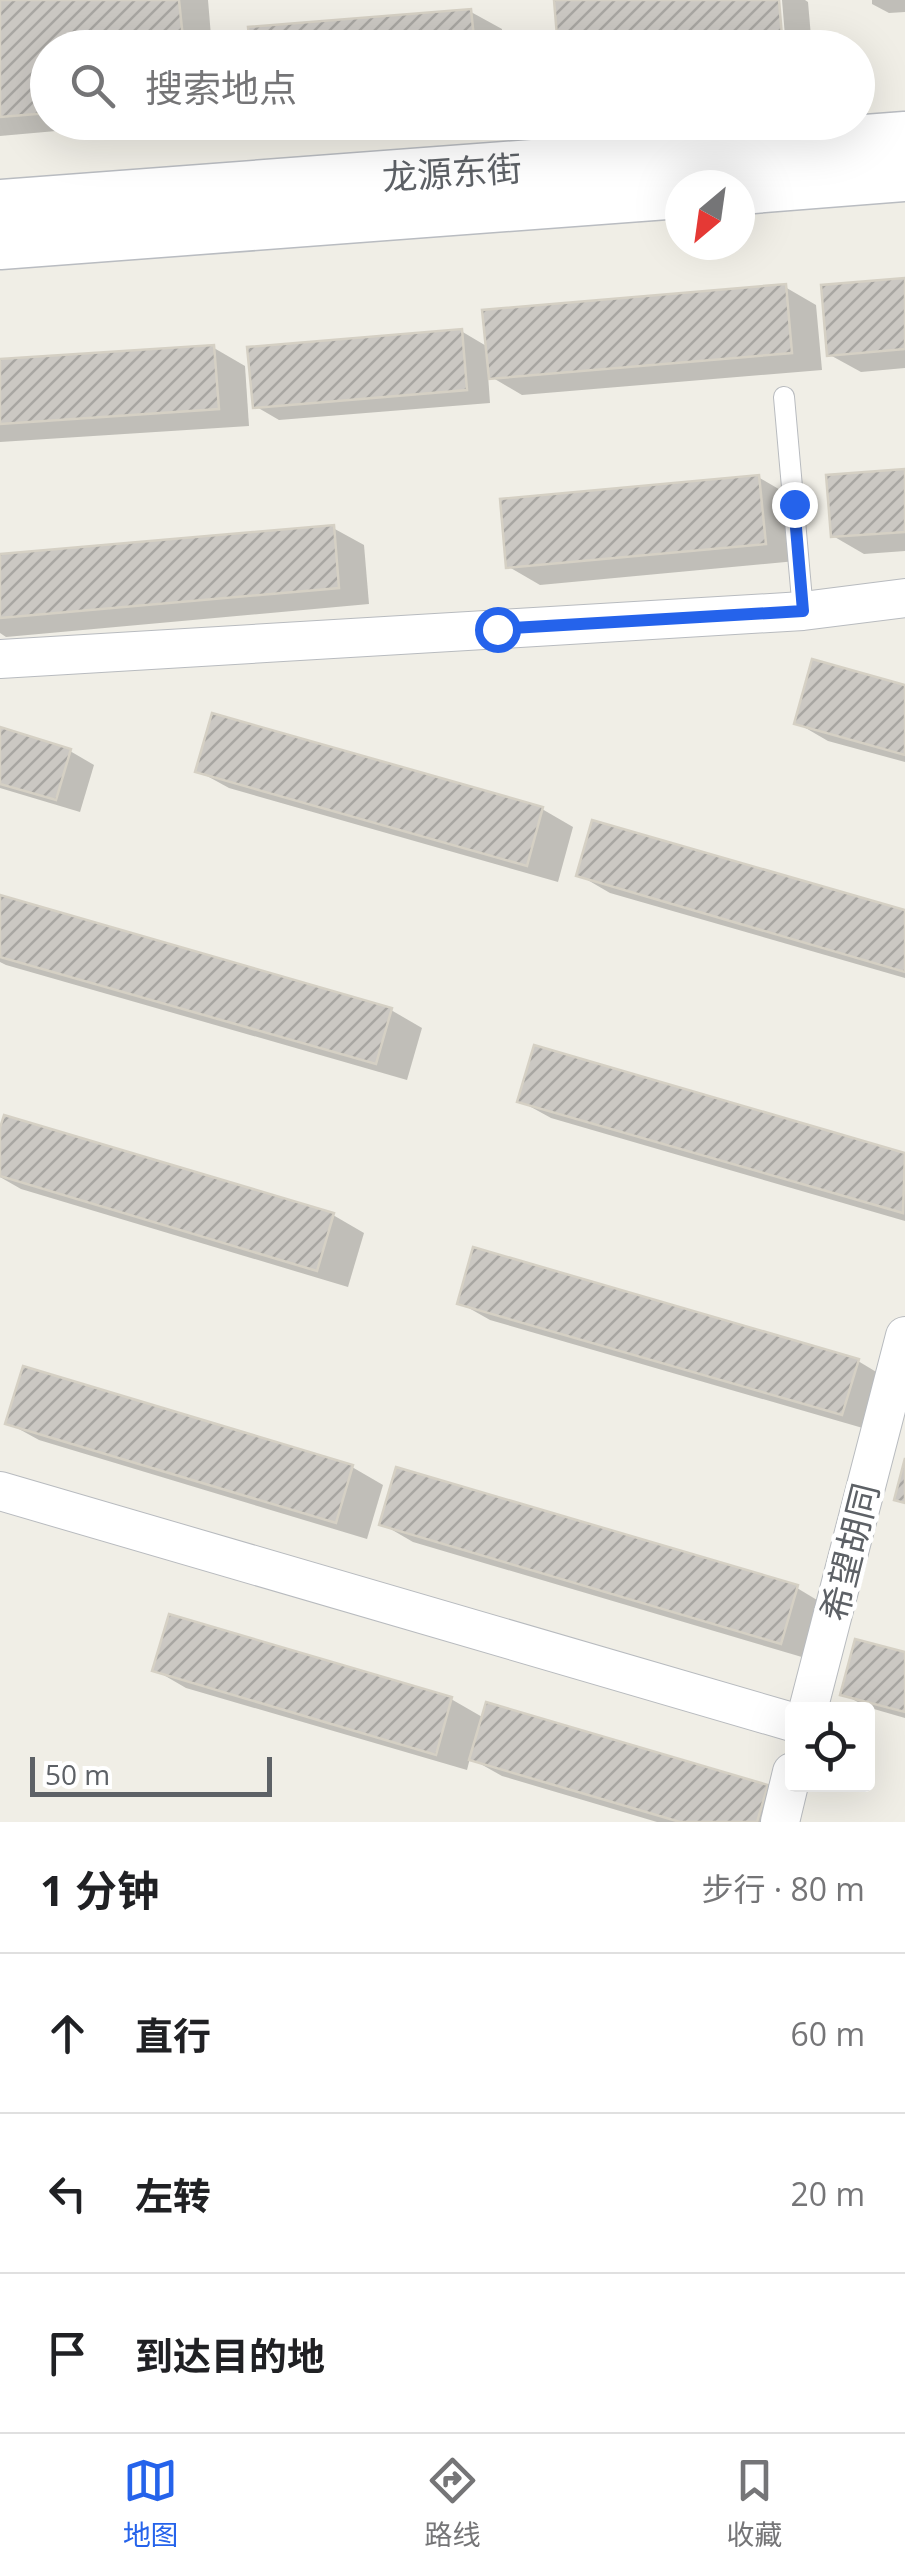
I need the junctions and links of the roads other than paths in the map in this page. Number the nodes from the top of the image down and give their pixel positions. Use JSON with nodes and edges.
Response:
{"nodes":[{"id":1,"x":905,"y":138,"type":"edge"},
{"id":2,"x":905,"y":175,"type":"edge"},
{"id":3,"x":755,"y":187,"type":"edge"},
{"id":4,"x":665,"y":193,"type":"edge"},
{"id":5,"x":0,"y":206,"type":"edge"},
{"id":6,"x":0,"y":243,"type":"edge"},
{"id":7,"x":784,"y":397,"type":"dead end"},
{"id":8,"x":905,"y":598,"type":"edge"},
{"id":9,"x":803,"y":611,"type":"junction"},
{"id":10,"x":0,"y":659,"type":"edge"},
{"id":11,"x":905,"y":1336,"type":"edge"},
{"id":12,"x":0,"y":1491,"type":"edge"},
{"id":13,"x":810,"y":1702,"type":"edge"},
{"id":14,"x":785,"y":1720,"type":"edge"},
{"id":15,"x":787,"y":1792,"type":"edge"},
{"id":16,"x":780,"y":1822,"type":"edge"}],
"edges":[{"from":1,"to":5,"type":"main road","name":"龙源东街"},
{"from":2,"to":3,"type":"main road"},
{"from":4,"to":6,"type":"main road","name":"龙源东街"},
{"from":7,"to":9,"type":"lane"},
{"from":8,"to":9,"type":"street"},
{"from":9,"to":10,"type":"street"},
{"from":11,"to":13,"type":"street","name":"希望胡同"},
{"from":12,"to":14,"type":"street"},
{"from":15,"to":16,"type":"street"}]}
